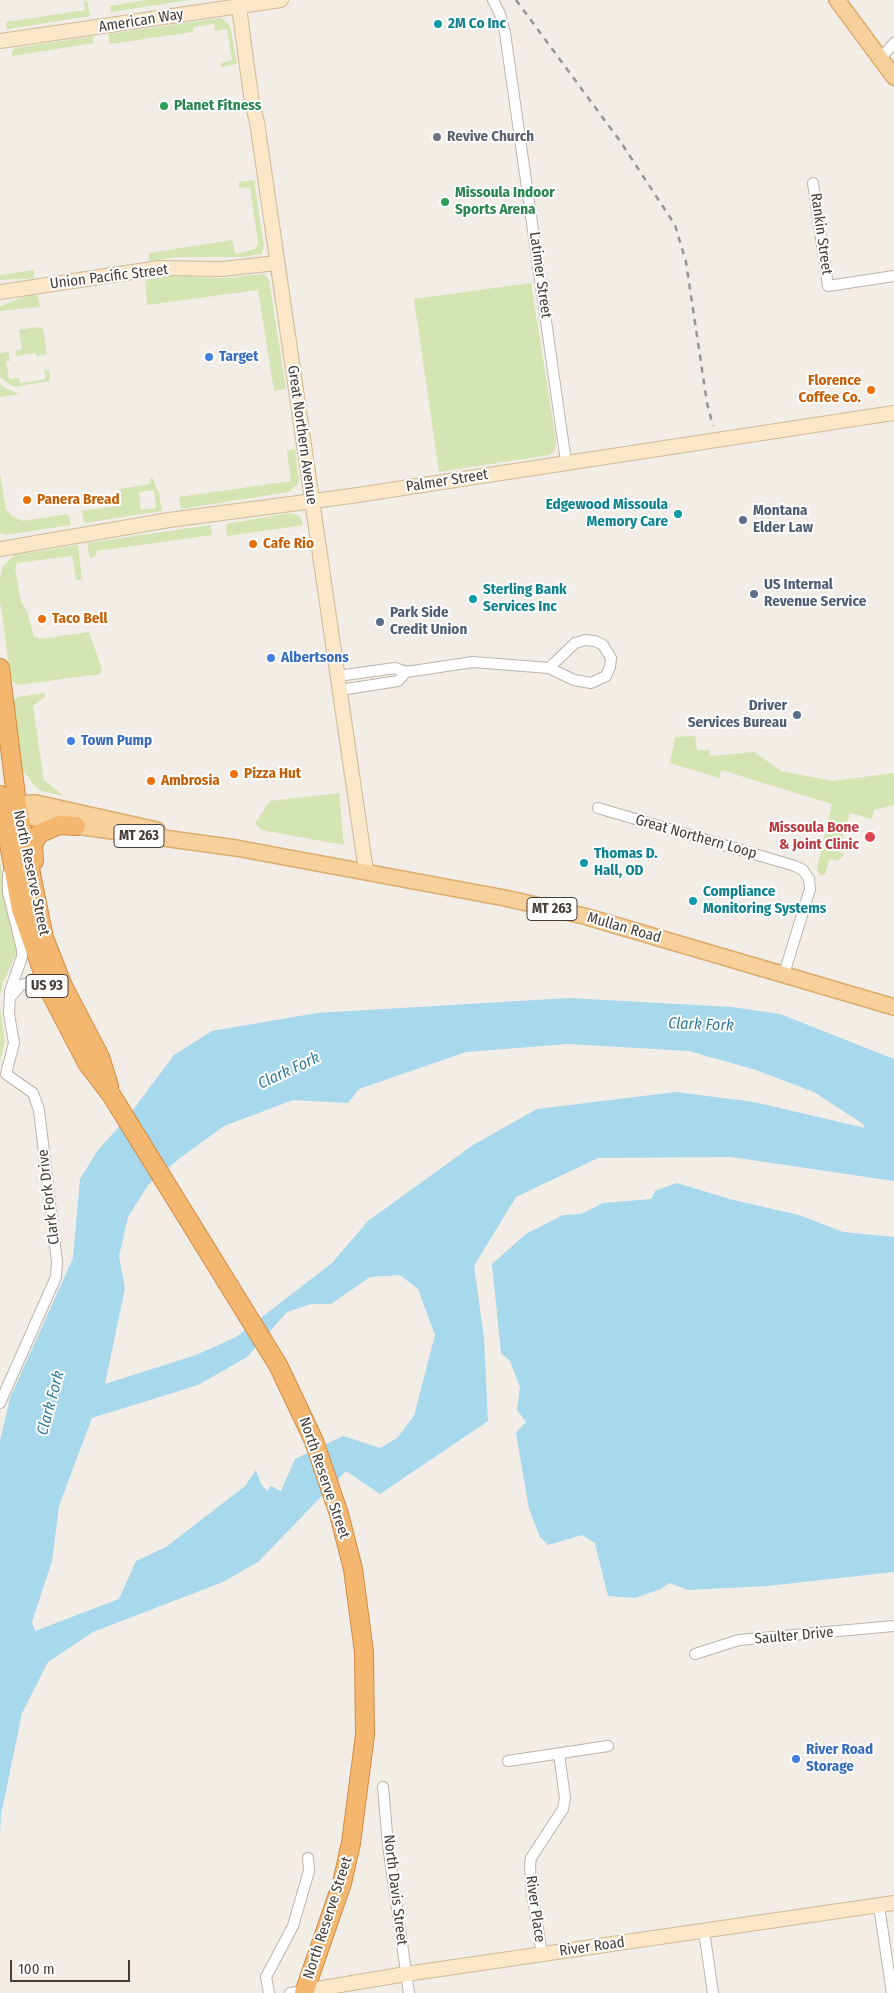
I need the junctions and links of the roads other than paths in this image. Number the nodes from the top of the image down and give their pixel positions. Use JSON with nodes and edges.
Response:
{"nodes":[{"id":1,"x":281,"y":0,"type":"edge"},
{"id":2,"x":493,"y":0,"type":"edge"},
{"id":3,"x":837,"y":0,"type":"edge"},
{"id":4,"x":238,"y":3,"type":"edge"},
{"id":5,"x":0,"y":41,"type":"edge"},
{"id":6,"x":894,"y":44,"type":"edge"},
{"id":7,"x":881,"y":58,"type":"junction"},
{"id":8,"x":894,"y":77,"type":"edge"},
{"id":9,"x":813,"y":183,"type":"dead end"},
{"id":10,"x":277,"y":263,"type":"junction"},
{"id":11,"x":894,"y":276,"type":"edge"},
{"id":12,"x":0,"y":292,"type":"edge"},
{"id":13,"x":894,"y":413,"type":"edge"},
{"id":14,"x":566,"y":462,"type":"junction"},
{"id":15,"x":311,"y":501,"type":"junction"},
{"id":16,"x":0,"y":548,"type":"edge"},
{"id":17,"x":0,"y":668,"type":"edge"},
{"id":18,"x":549,"y":668,"type":"junction"},
{"id":19,"x":339,"y":683,"type":"junction"},
{"id":20,"x":5,"y":801,"type":"edge"},
{"id":21,"x":598,"y":808,"type":"dead end"},
{"id":22,"x":76,"y":826,"type":"junction"},
{"id":23,"x":202,"y":843,"type":"junction"},
{"id":24,"x":11,"y":863,"type":"junction"},
{"id":25,"x":366,"y":871,"type":"junction"},
{"id":26,"x":44,"y":938,"type":"junction"},
{"id":27,"x":784,"y":974,"type":"junction"},
{"id":28,"x":49,"y":990,"type":"junction"},
{"id":29,"x":9,"y":997,"type":"junction"},
{"id":30,"x":894,"y":1006,"type":"edge"},
{"id":31,"x":3,"y":1077,"type":"edge"},
{"id":32,"x":112,"y":1096,"type":"junction"},
{"id":33,"x":0,"y":1403,"type":"edge"},
{"id":34,"x":894,"y":1626,"type":"edge"},
{"id":35,"x":695,"y":1654,"type":"dead end"},
{"id":36,"x":608,"y":1746,"type":"dead end"},
{"id":37,"x":559,"y":1754,"type":"junction"},
{"id":38,"x":508,"y":1761,"type":"dead end"},
{"id":39,"x":383,"y":1787,"type":"dead end"},
{"id":40,"x":308,"y":1858,"type":"dead end"},
{"id":41,"x":894,"y":1903,"type":"edge"},
{"id":42,"x":880,"y":1906,"type":"junction"},
{"id":43,"x":704,"y":1931,"type":"junction"},
{"id":44,"x":542,"y":1954,"type":"junction"},
{"id":45,"x":406,"y":1974,"type":"junction"},
{"id":46,"x":299,"y":1992,"type":"edge"},
{"id":47,"x":269,"y":1993,"type":"edge"},
{"id":48,"x":409,"y":1993,"type":"edge"},
{"id":49,"x":713,"y":1993,"type":"edge"},
{"id":50,"x":892,"y":1993,"type":"edge"}],
"edges":[{"from":1,"to":4,"type":"street","name":"American Way"},
{"from":2,"to":14,"type":"street","name":"Latimer Street"},
{"from":3,"to":7,"type":"main road"},
{"from":4,"to":5,"type":"street","name":"American Way"},
{"from":4,"to":10,"type":"street","name":"Great Northern Avenue"},
{"from":6,"to":7,"type":"street"},
{"from":7,"to":8,"type":"main road"},
{"from":9,"to":11,"type":"street","name":"Rankin Street"},
{"from":10,"to":12,"type":"street","name":"Union Pacific Street"},
{"from":10,"to":15,"type":"street","name":"Great Northern Avenue"},
{"from":13,"to":14,"type":"street","name":"Palmer Street"},
{"from":14,"to":15,"type":"street","name":"Palmer Street"},
{"from":15,"to":16,"type":"street","name":"Palmer Street"},
{"from":15,"to":19,"type":"street","name":"Great Northern Avenue"},
{"from":17,"to":20,"type":"highway","name":"North Reserve Street","number":"US 93"},
{"from":18,"to":18,"type":"street"},
{"from":18,"to":19,"type":"street"},
{"from":19,"to":25,"type":"street","name":"Great Northern Avenue"},
{"from":20,"to":22,"type":"main road","name":"Mullan Road","number":"MT 263"},
{"from":20,"to":23,"type":"main road","name":"Mullan Road","number":"MT 263"},
{"from":20,"to":24,"type":"highway","name":"North Reserve Street","number":"US 93"},
{"from":20,"to":26,"type":"highway","name":"North Reserve Street","number":"US 93"},
{"from":21,"to":27,"type":"street","name":"Great Northern Loop"},
{"from":22,"to":23,"type":"main road","name":"Mullan Road","number":"MT 263"},
{"from":22,"to":26,"type":"highway"},
{"from":23,"to":25,"type":"main road","name":"Mullan Road","number":"MT 263"},
{"from":24,"to":28,"type":"highway","name":"North Reserve Street","number":"US 93"},
{"from":24,"to":29,"type":"street","name":"Clark Fork Drive"},
{"from":25,"to":27,"type":"main road","name":"Mullan Road","number":"MT 263"},
{"from":26,"to":32,"type":"highway","name":"North Reserve Street","number":"US 93"},
{"from":27,"to":30,"type":"main road","name":"Mullan Road","number":"MT 263"},
{"from":28,"to":29,"type":"street","number":"US 93"},
{"from":28,"to":32,"type":"highway","name":"North Reserve Street","number":"US 93"},
{"from":29,"to":31,"type":"street","name":"Clark Fork Drive"},
{"from":31,"to":33,"type":"street","name":"Clark Fork Drive"},
{"from":32,"to":46,"type":"highway","name":"North Reserve Street"},
{"from":34,"to":35,"type":"street","name":"Saulter Drive"},
{"from":36,"to":37,"type":"street"},
{"from":37,"to":38,"type":"street"},
{"from":37,"to":44,"type":"street","name":"River Place"},
{"from":39,"to":45,"type":"street","name":"North Davis Street"},
{"from":40,"to":47,"type":"street"},
{"from":41,"to":42,"type":"street","name":"River Road"},
{"from":42,"to":43,"type":"street","name":"River Road"},
{"from":42,"to":50,"type":"street"},
{"from":43,"to":44,"type":"street","name":"River Road"},
{"from":43,"to":49,"type":"street"},
{"from":44,"to":45,"type":"street","name":"River Road"},
{"from":45,"to":46,"type":"street","name":"River Road"},
{"from":45,"to":48,"type":"street","name":"North Davis Street"}]}
